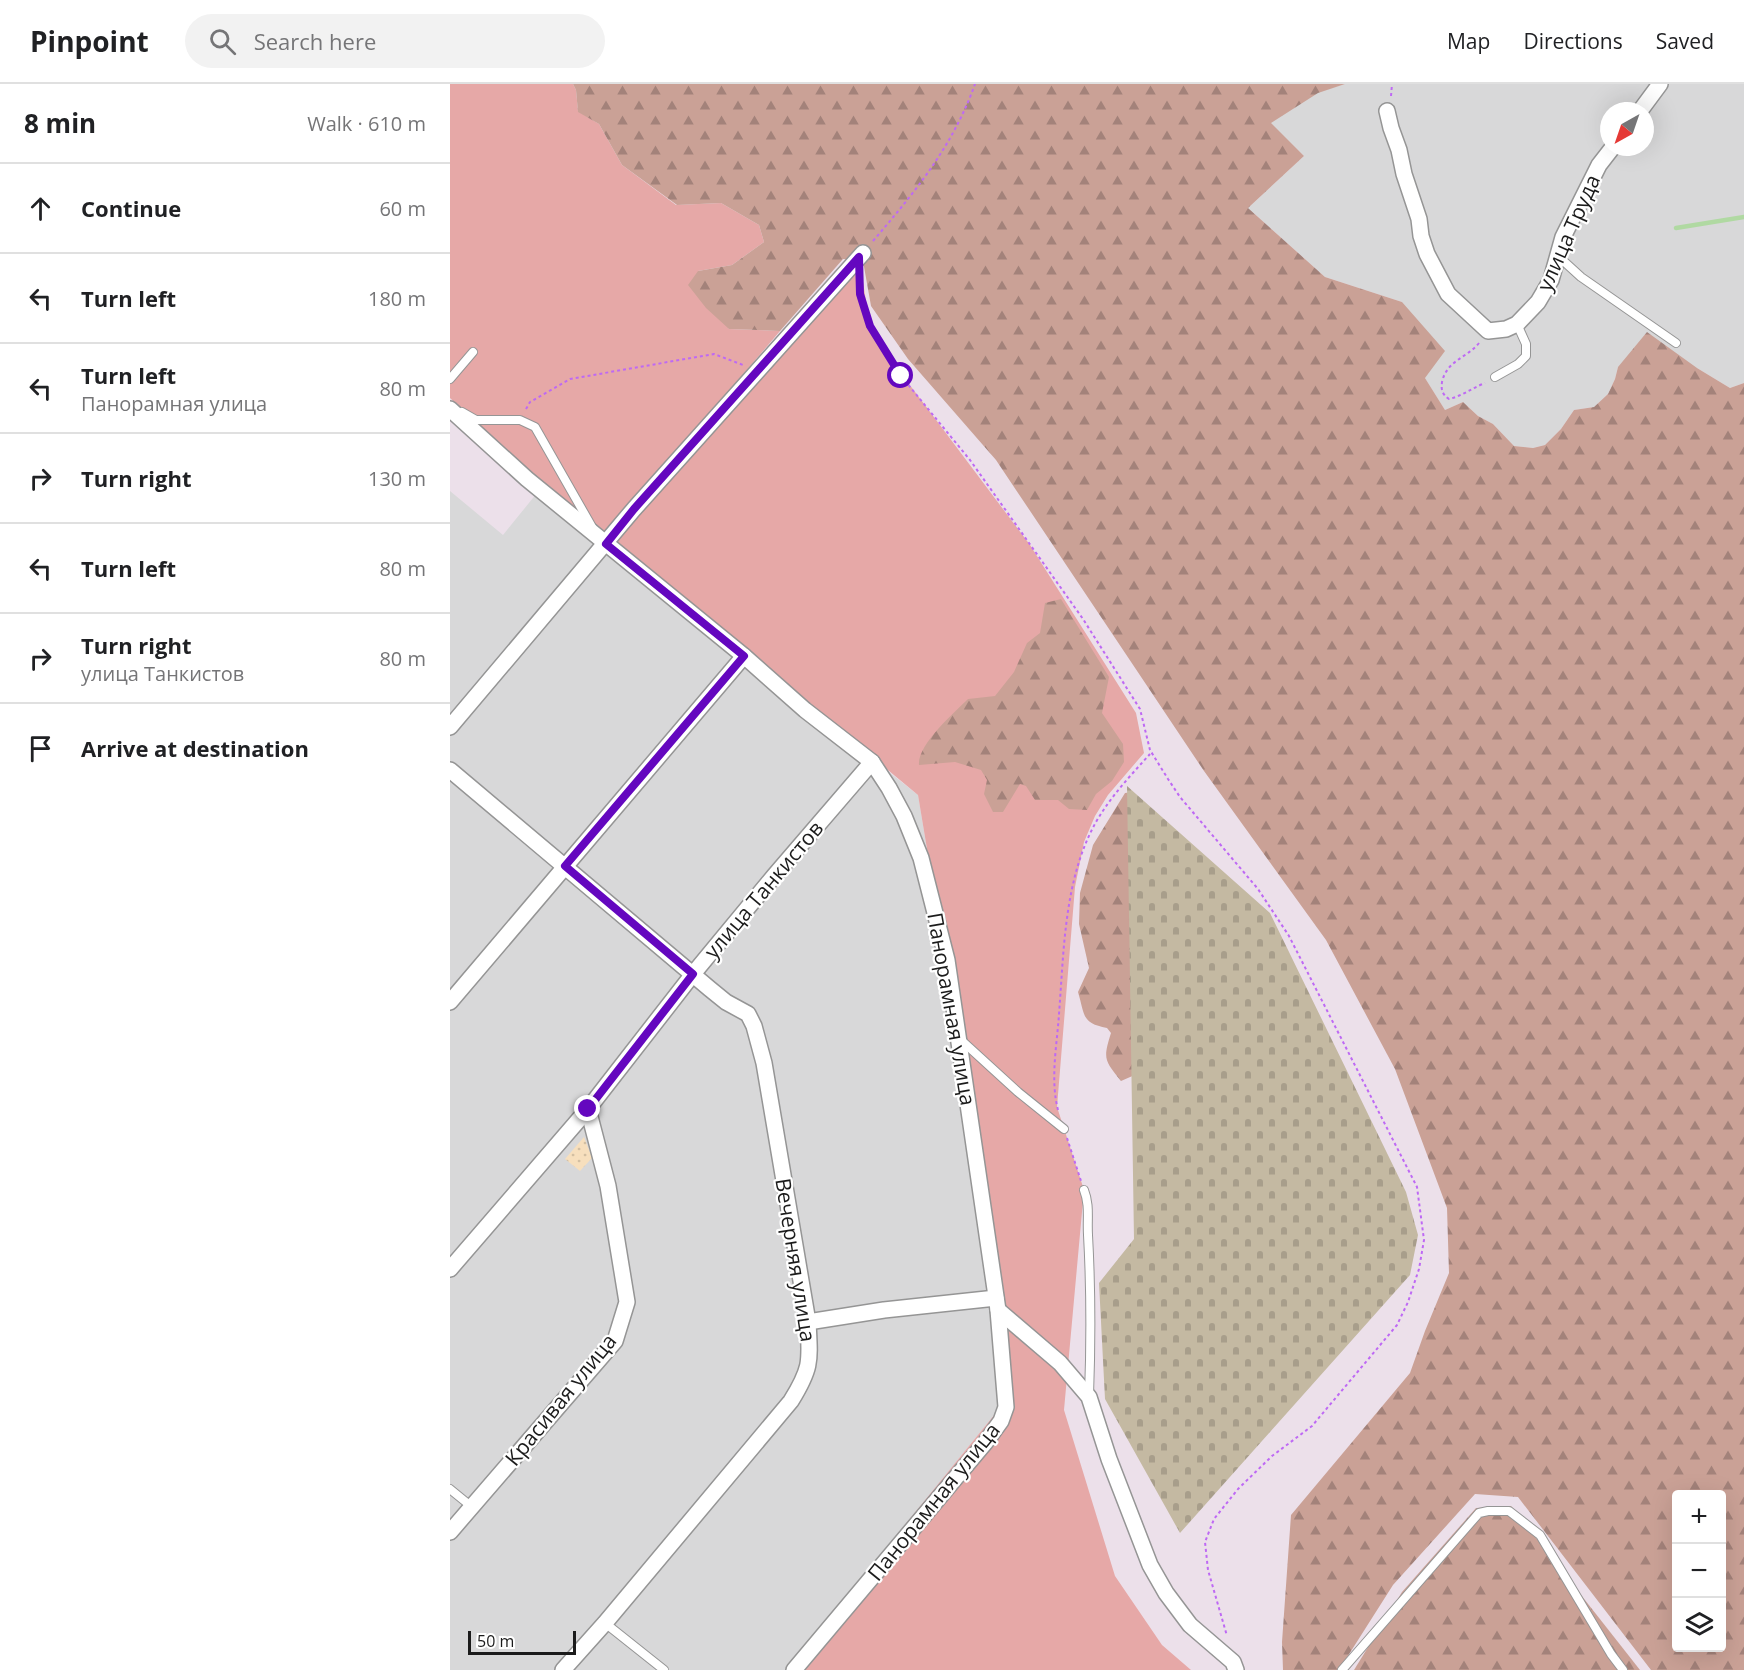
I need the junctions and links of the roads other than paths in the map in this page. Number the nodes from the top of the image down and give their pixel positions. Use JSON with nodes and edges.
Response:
{"nodes":[{"id":1,"x":1660,"y":84,"type":"edge"},
{"id":2,"x":1647,"y":102,"type":"edge"},
{"id":3,"x":1387,"y":111,"type":"dead end"},
{"id":4,"x":1606,"y":156,"type":"edge"},
{"id":5,"x":861,"y":255,"type":"road end"},
{"id":6,"x":1558,"y":256,"type":"junction"},
{"id":7,"x":1517,"y":324,"type":"junction"},
{"id":8,"x":1676,"y":343,"type":"dead end"},
{"id":9,"x":473,"y":352,"type":"dead end"},
{"id":10,"x":1495,"y":377,"type":"road end"},
{"id":11,"x":450,"y":379,"type":"edge"},
{"id":12,"x":450,"y":407,"type":"edge"},
{"id":13,"x":601,"y":540,"type":"junction"},
{"id":14,"x":744,"y":656,"type":"junction"},
{"id":15,"x":450,"y":727,"type":"edge"},
{"id":16,"x":872,"y":762,"type":"junction"},
{"id":17,"x":450,"y":770,"type":"edge"},
{"id":18,"x":565,"y":866,"type":"junction"},
{"id":19,"x":693,"y":974,"type":"junction"},
{"id":20,"x":450,"y":1002,"type":"edge"},
{"id":21,"x":958,"y":1037,"type":"junction"},
{"id":22,"x":588,"y":1109,"type":"junction"},
{"id":23,"x":1064,"y":1129,"type":"road end"},
{"id":24,"x":1083,"y":1190,"type":"road end"},
{"id":25,"x":450,"y":1269,"type":"edge"},
{"id":26,"x":997,"y":1304,"type":"junction"},
{"id":27,"x":808,"y":1322,"type":"junction"},
{"id":28,"x":1089,"y":1397,"type":"junction"},
{"id":29,"x":450,"y":1489,"type":"edge"},
{"id":30,"x":472,"y":1507,"type":"junction"},
{"id":31,"x":450,"y":1532,"type":"edge"},
{"id":32,"x":605,"y":1623,"type":"junction"},
{"id":33,"x":1234,"y":1666,"type":"edge"},
{"id":34,"x":571,"y":1668,"type":"edge"},
{"id":35,"x":664,"y":1670,"type":"edge"},
{"id":36,"x":795,"y":1670,"type":"edge"},
{"id":37,"x":1342,"y":1670,"type":"edge"},
{"id":38,"x":1623,"y":1670,"type":"edge"}],
"edges":[{"from":1,"to":2,"type":"street"},
{"from":3,"to":7,"type":"street"},
{"from":4,"to":6,"type":"street","name":"улица Труда"},
{"from":5,"to":13,"type":"street"},
{"from":6,"to":7,"type":"street","name":"улица Труда"},
{"from":6,"to":8,"type":"lane"},
{"from":7,"to":10,"type":"lane"},
{"from":9,"to":11,"type":"lane"},
{"from":12,"to":13,"type":"street","name":"Панорамная улица"},
{"from":12,"to":13,"type":"lane"},
{"from":13,"to":14,"type":"street","name":"Панорамная улица"},
{"from":13,"to":15,"type":"street"},
{"from":14,"to":16,"type":"street","name":"Панорамная улица"},
{"from":14,"to":18,"type":"street"},
{"from":16,"to":19,"type":"street","name":"улица Танкистов"},
{"from":16,"to":21,"type":"street","name":"Панорамная улица"},
{"from":17,"to":18,"type":"street","name":"Вечерняя улица"},
{"from":18,"to":19,"type":"street","name":"Вечерняя улица"},
{"from":18,"to":20,"type":"street"},
{"from":19,"to":22,"type":"street","name":"улица Танкистов"},
{"from":19,"to":27,"type":"street","name":"Вечерняя улица"},
{"from":21,"to":23,"type":"lane"},
{"from":21,"to":26,"type":"street","name":"Панорамная улица"},
{"from":22,"to":25,"type":"street","name":"улица Танкистов"},
{"from":22,"to":30,"type":"street","name":"Красивая улица"},
{"from":24,"to":28,"type":"lane"},
{"from":26,"to":27,"type":"street"},
{"from":26,"to":28,"type":"street"},
{"from":26,"to":36,"type":"street","name":"Панорамная улица"},
{"from":27,"to":32,"type":"street","name":"Вечерняя улица"},
{"from":28,"to":33,"type":"street"},
{"from":29,"to":30,"type":"lane"},
{"from":30,"to":31,"type":"street","name":"Красивая улица"},
{"from":32,"to":34,"type":"street","name":"Вечерняя улица"},
{"from":32,"to":35,"type":"lane"},
{"from":37,"to":38,"type":"lane"}]}
